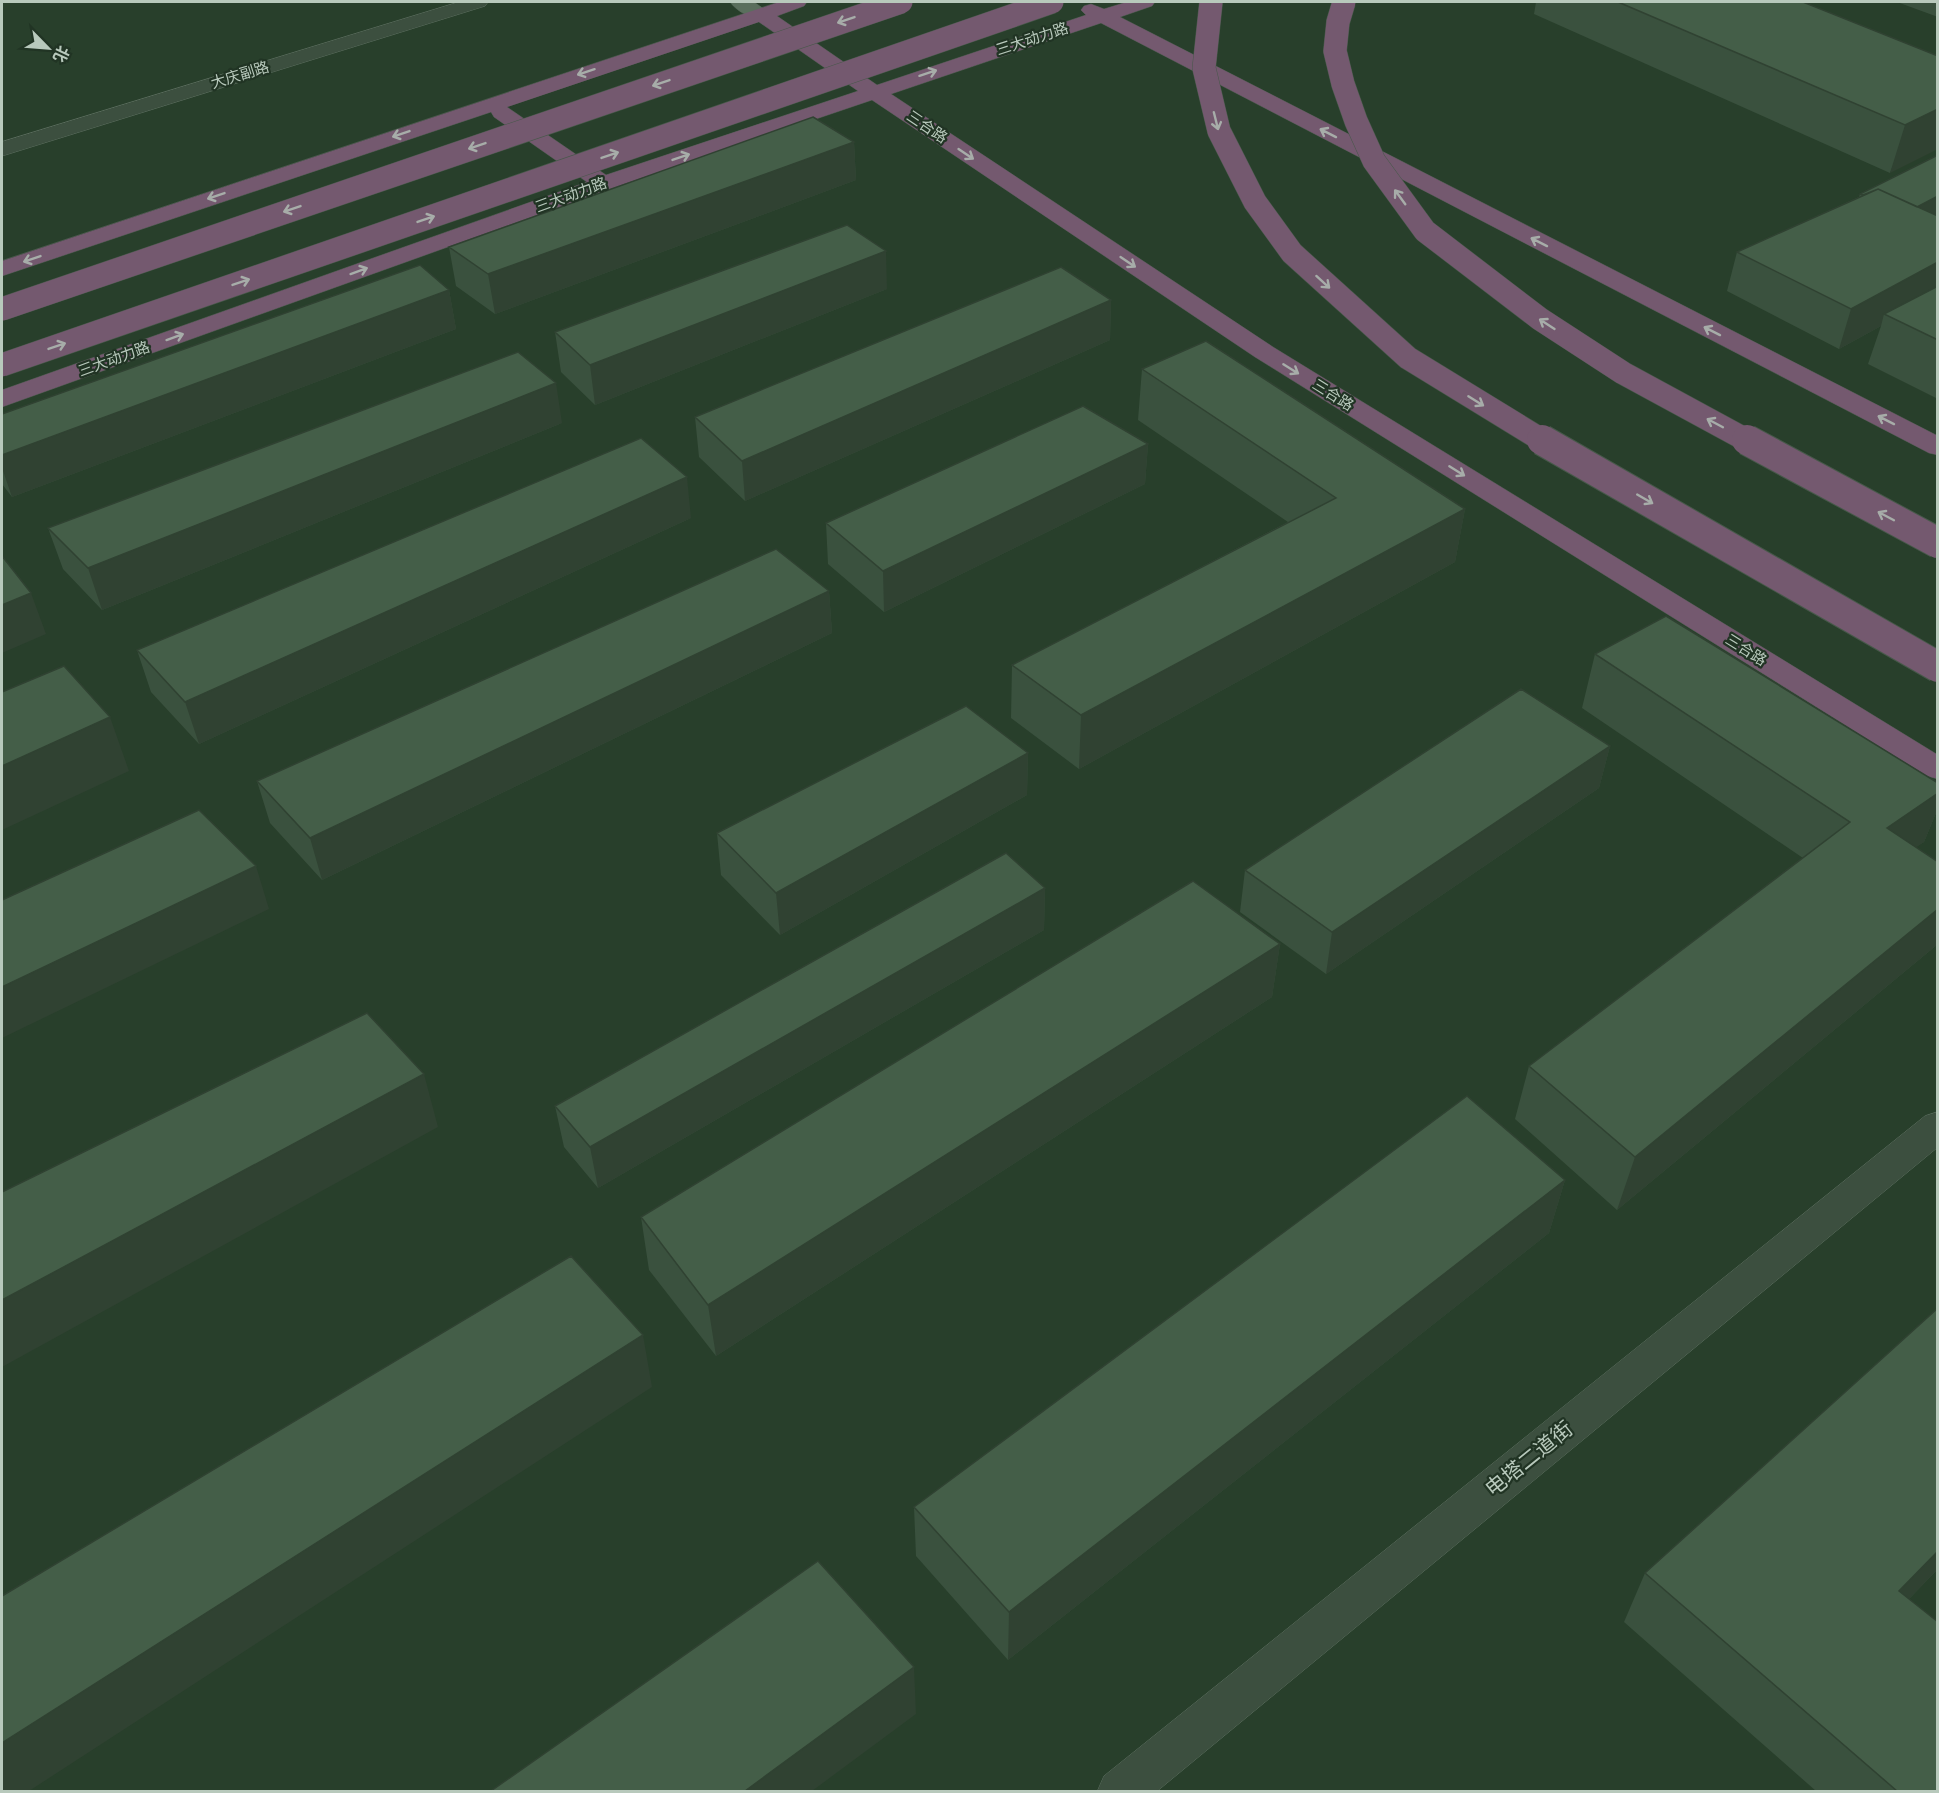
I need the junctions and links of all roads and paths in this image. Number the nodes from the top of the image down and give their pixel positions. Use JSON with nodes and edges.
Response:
{"nodes":[{"id":1,"x":478,"y":2,"type":"edge"},
{"id":2,"x":797,"y":2,"type":"edge"},
{"id":3,"x":901,"y":2,"type":"edge"},
{"id":4,"x":1052,"y":2,"type":"edge"},
{"id":5,"x":1076,"y":2,"type":"edge"},
{"id":6,"x":1145,"y":2,"type":"edge"},
{"id":7,"x":1211,"y":2,"type":"edge"},
{"id":8,"x":1344,"y":2,"type":"edge"},
{"id":9,"x":751,"y":8,"type":"edge"},
{"id":10,"x":1101,"y":16,"type":"junction"},
{"id":11,"x":873,"y":91,"type":"junction"},
{"id":12,"x":490,"y":104,"type":"junction"},
{"id":13,"x":2,"y":149,"type":"edge"},
{"id":14,"x":604,"y":183,"type":"junction"},
{"id":15,"x":2,"y":269,"type":"edge"},
{"id":16,"x":2,"y":309,"type":"edge"},
{"id":17,"x":2,"y":365,"type":"edge"},
{"id":18,"x":2,"y":399,"type":"edge"},
{"id":19,"x":1938,"y":447,"type":"edge"},
{"id":20,"x":1938,"y":543,"type":"edge"},
{"id":21,"x":1938,"y":667,"type":"edge"},
{"id":22,"x":1938,"y":769,"type":"edge"},
{"id":23,"x":1938,"y":1126,"type":"edge"},
{"id":24,"x":1119,"y":1791,"type":"edge"}],
"edges":[{"from":1,"to":13,"type":"street","name":"大庆副路"},
{"from":2,"to":9,"type":"highway"},
{"from":3,"to":16,"type":"highway","one_way":true,"bridge":true},
{"from":17,"to":4,"type":"highway","one_way":true,"bridge":true},
{"from":5,"to":10,"type":"highway"},
{"from":6,"to":10,"type":"highway","name":"三大动力路"},
{"from":7,"to":21,"type":"highway","one_way":true,"bridge":true},
{"from":20,"to":8,"type":"highway","one_way":true,"bridge":true},
{"from":9,"to":11,"type":"highway","name":"三合路"},
{"from":9,"to":12,"type":"highway","one_way":true},
{"from":11,"to":10,"type":"highway","name":"三大动力路","one_way":true},
{"from":19,"to":10,"type":"highway","one_way":true},
{"from":14,"to":11,"type":"highway","name":"三大动力路","one_way":true},
{"from":11,"to":22,"type":"highway","name":"三合路","one_way":true},
{"from":12,"to":14,"type":"highway"},
{"from":12,"to":15,"type":"highway","one_way":true},
{"from":18,"to":14,"type":"highway","name":"三大动力路","one_way":true},
{"from":23,"to":24,"type":"street","name":"电塔二道街"}]}
